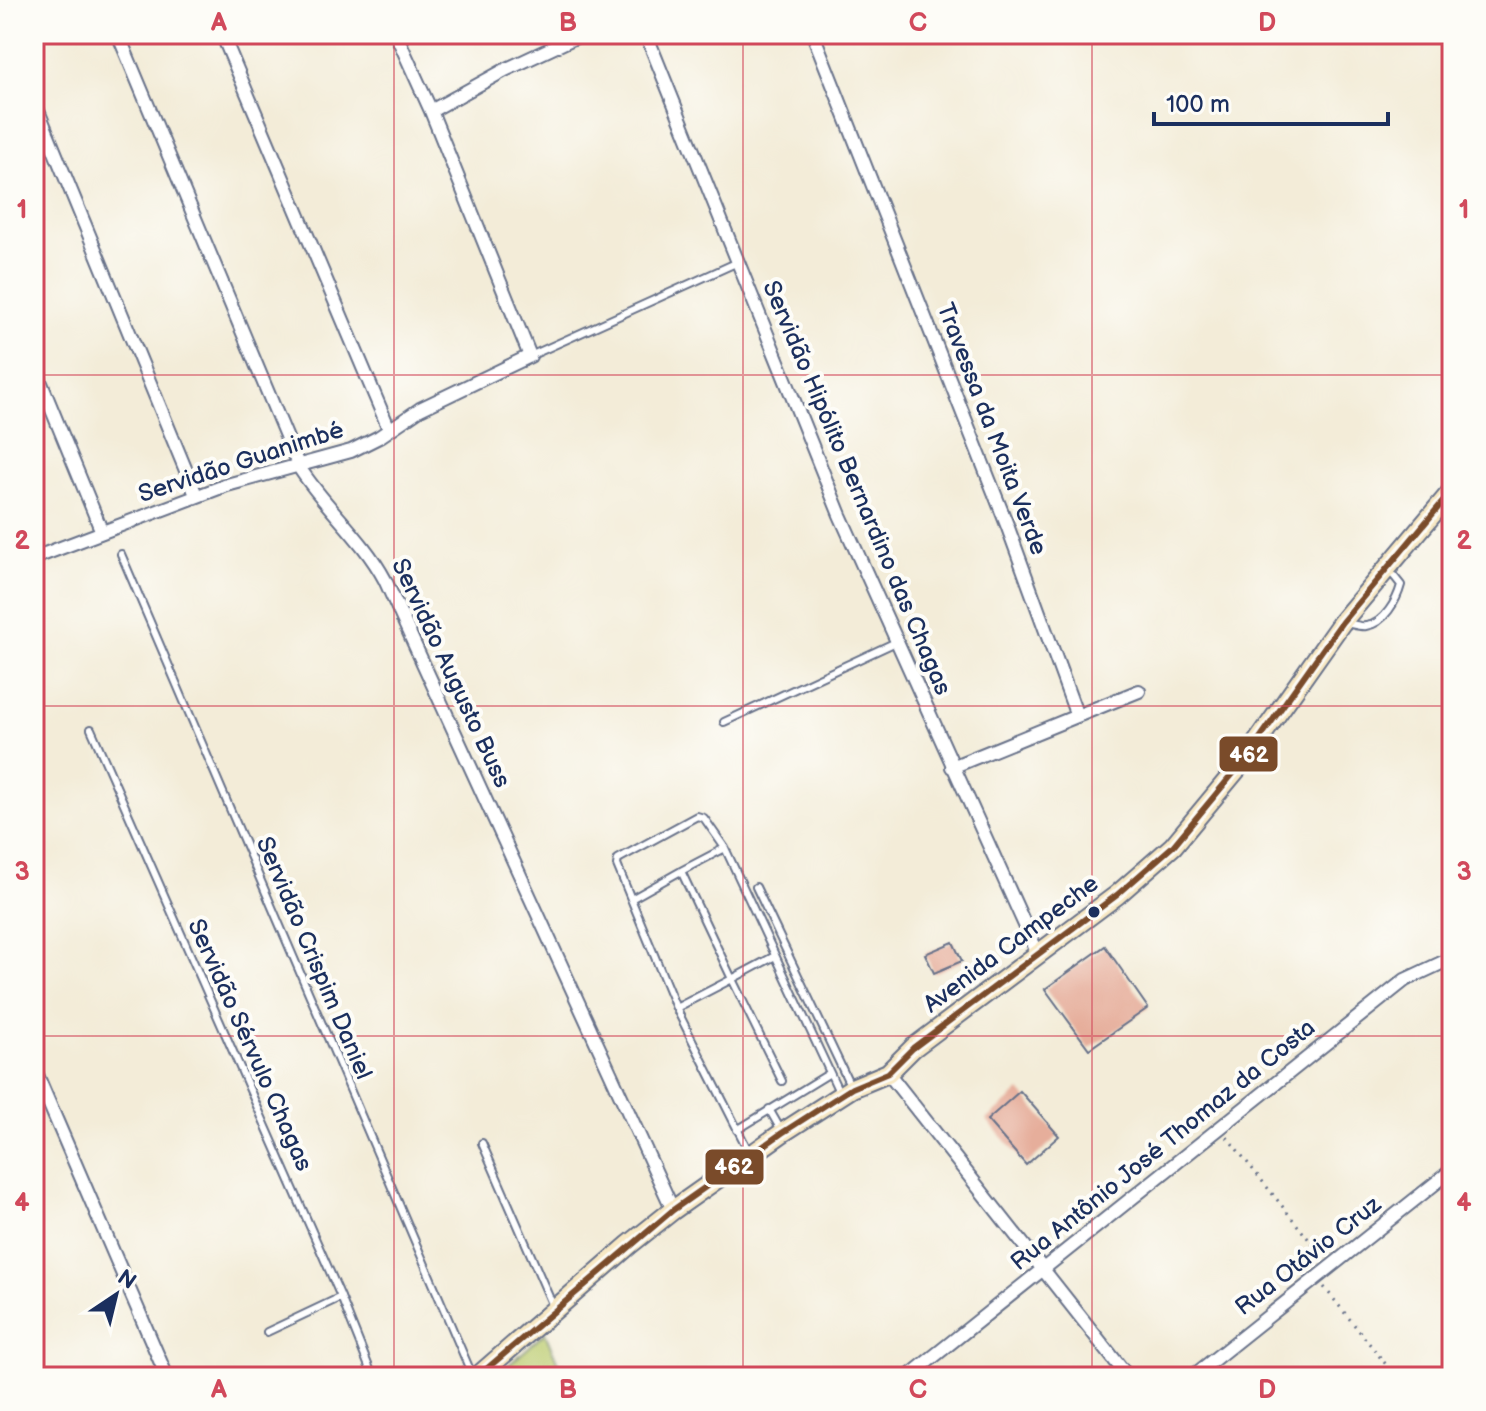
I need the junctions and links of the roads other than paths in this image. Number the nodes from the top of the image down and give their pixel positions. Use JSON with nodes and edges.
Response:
{"nodes":[{"id":1,"x":118,"y":34,"type":"edge"},
{"id":2,"x":222,"y":34,"type":"edge"},
{"id":3,"x":396,"y":34,"type":"edge"},
{"id":4,"x":582,"y":34,"type":"edge"},
{"id":5,"x":646,"y":34,"type":"edge"},
{"id":6,"x":813,"y":34,"type":"edge"},
{"id":7,"x":34,"y":101,"type":"edge"},
{"id":8,"x":431,"y":111,"type":"junction"},
{"id":9,"x":738,"y":262,"type":"junction"},
{"id":10,"x":530,"y":356,"type":"junction"},
{"id":11,"x":34,"y":366,"type":"edge"},
{"id":12,"x":389,"y":429,"type":"junction"},
{"id":13,"x":299,"y":467,"type":"junction"},
{"id":14,"x":1452,"y":491,"type":"edge"},
{"id":15,"x":196,"y":495,"type":"junction"},
{"id":16,"x":102,"y":532,"type":"junction"},
{"id":17,"x":121,"y":554,"type":"dead end"},
{"id":18,"x":34,"y":558,"type":"edge"},
{"id":19,"x":1387,"y":566,"type":"junction"},
{"id":20,"x":1342,"y":622,"type":"junction"},
{"id":21,"x":896,"y":642,"type":"junction"},
{"id":22,"x":1139,"y":691,"type":"dead end"},
{"id":23,"x":1077,"y":716,"type":"junction"},
{"id":24,"x":724,"y":722,"type":"dead end"},
{"id":25,"x":91,"y":729,"type":"dead end"},
{"id":26,"x":952,"y":767,"type":"junction"},
{"id":27,"x":725,"y":848,"type":"junction"},
{"id":28,"x":681,"y":871,"type":"junction"},
{"id":29,"x":756,"y":887,"type":"dead end"},
{"id":30,"x":633,"y":898,"type":"junction"},
{"id":31,"x":1038,"y":954,"type":"junction"},
{"id":32,"x":775,"y":956,"type":"junction"},
{"id":33,"x":1452,"y":958,"type":"edge"},
{"id":34,"x":732,"y":979,"type":"junction"},
{"id":35,"x":676,"y":1008,"type":"junction"},
{"id":36,"x":34,"y":1068,"type":"edge"},
{"id":37,"x":830,"y":1073,"type":"junction"},
{"id":38,"x":888,"y":1073,"type":"junction"},
{"id":39,"x":782,"y":1081,"type":"dead end"},
{"id":40,"x":846,"y":1092,"type":"junction"},
{"id":41,"x":769,"y":1109,"type":"junction"},
{"id":42,"x":737,"y":1130,"type":"junction"},
{"id":43,"x":782,"y":1133,"type":"junction"},
{"id":44,"x":482,"y":1143,"type":"dead end"},
{"id":45,"x":750,"y":1155,"type":"junction"},
{"id":46,"x":1452,"y":1170,"type":"edge"},
{"id":47,"x":673,"y":1210,"type":"junction"},
{"id":48,"x":1042,"y":1269,"type":"junction"},
{"id":49,"x":341,"y":1297,"type":"junction"},
{"id":50,"x":554,"y":1309,"type":"junction"},
{"id":51,"x":267,"y":1332,"type":"dead end"},
{"id":52,"x":167,"y":1377,"type":"edge"},
{"id":53,"x":373,"y":1377,"type":"edge"},
{"id":54,"x":475,"y":1377,"type":"edge"},
{"id":55,"x":908,"y":1377,"type":"edge"},
{"id":56,"x":1128,"y":1377,"type":"edge"},
{"id":57,"x":1192,"y":1377,"type":"edge"}],
"edges":[{"from":1,"to":13,"type":"street","name":"Servidão Augusto Buss"},
{"from":2,"to":12,"type":"street"},
{"from":3,"to":8,"type":"street"},
{"from":4,"to":8,"type":"street"},
{"from":5,"to":9,"type":"street","name":"Servidão Hipólito Bernardino das Chagas"},
{"from":6,"to":23,"type":"street","name":"Travessa da Moita Verde"},
{"from":7,"to":15,"type":"street"},
{"from":8,"to":10,"type":"street"},
{"from":9,"to":10,"type":"lane"},
{"from":9,"to":21,"type":"street","name":"Servidão Hipólito Bernardino das Chagas"},
{"from":10,"to":12,"type":"street","name":"Servidão Guanimbé"},
{"from":11,"to":16,"type":"street"},
{"from":12,"to":13,"type":"street","name":"Servidão Guanimbé"},
{"from":13,"to":15,"type":"street","name":"Servidão Guanimbé"},
{"from":13,"to":47,"type":"street","name":"Servidão Augusto Buss"},
{"from":14,"to":19,"type":"main road","name":"Avenida Campeche"},
{"from":15,"to":16,"type":"street","name":"Servidão Guanimbé"},
{"from":16,"to":18,"type":"street","name":"Servidão Guanimbé"},
{"from":17,"to":54,"type":"lane","name":"Servidão Crispim Daniel"},
{"from":19,"to":20,"type":"main road","name":"Avenida Campeche"},
{"from":19,"to":20,"type":"lane"},
{"from":20,"to":31,"type":"main road","name":"Avenida Campeche"},
{"from":21,"to":24,"type":"lane"},
{"from":21,"to":26,"type":"street","name":"Servidão Hipólito Bernardino das Chagas"},
{"from":22,"to":23,"type":"street"},
{"from":23,"to":26,"type":"street"},
{"from":25,"to":49,"type":"lane","name":"Servidão Sérvulo Chagas"},
{"from":26,"to":31,"type":"street","name":"Servidão Hipólito Bernardino das Chagas"},
{"from":27,"to":28,"type":"lane"},
{"from":27,"to":30,"type":"lane"},
{"from":27,"to":32,"type":"lane"},
{"from":28,"to":30,"type":"lane"},
{"from":28,"to":34,"type":"lane"},
{"from":29,"to":40,"type":"lane"},
{"from":30,"to":35,"type":"lane"},
{"from":31,"to":38,"type":"main road","name":"Avenida Campeche"},
{"from":32,"to":34,"type":"lane"},
{"from":32,"to":37,"type":"lane"},
{"from":33,"to":48,"type":"street","name":"Rua Antônio José Thomaz da Costa"},
{"from":34,"to":35,"type":"lane"},
{"from":34,"to":39,"type":"lane"},
{"from":35,"to":42,"type":"lane"},
{"from":36,"to":52,"type":"street"},
{"from":37,"to":40,"type":"lane"},
{"from":37,"to":41,"type":"lane"},
{"from":38,"to":40,"type":"main road","name":"Avenida Campeche"},
{"from":38,"to":48,"type":"street"},
{"from":40,"to":43,"type":"main road","name":"Avenida Campeche"},
{"from":41,"to":42,"type":"lane"},
{"from":41,"to":43,"type":"lane"},
{"from":42,"to":45,"type":"lane"},
{"from":43,"to":45,"type":"main road","name":"Avenida Campeche"},
{"from":44,"to":50,"type":"lane"},
{"from":45,"to":47,"type":"main road","name":"Avenida Campeche"},
{"from":46,"to":57,"type":"street","name":"Rua Otávio Cruz"},
{"from":47,"to":50,"type":"main road","name":"Avenida Campeche"},
{"from":48,"to":55,"type":"street","name":"Rua Antônio José Thomaz da Costa"},
{"from":48,"to":56,"type":"street"},
{"from":49,"to":51,"type":"lane"},
{"from":49,"to":53,"type":"lane","name":"Servidão Sérvulo Chagas"},
{"from":50,"to":54,"type":"main road","name":"Avenida Campeche"}]}
